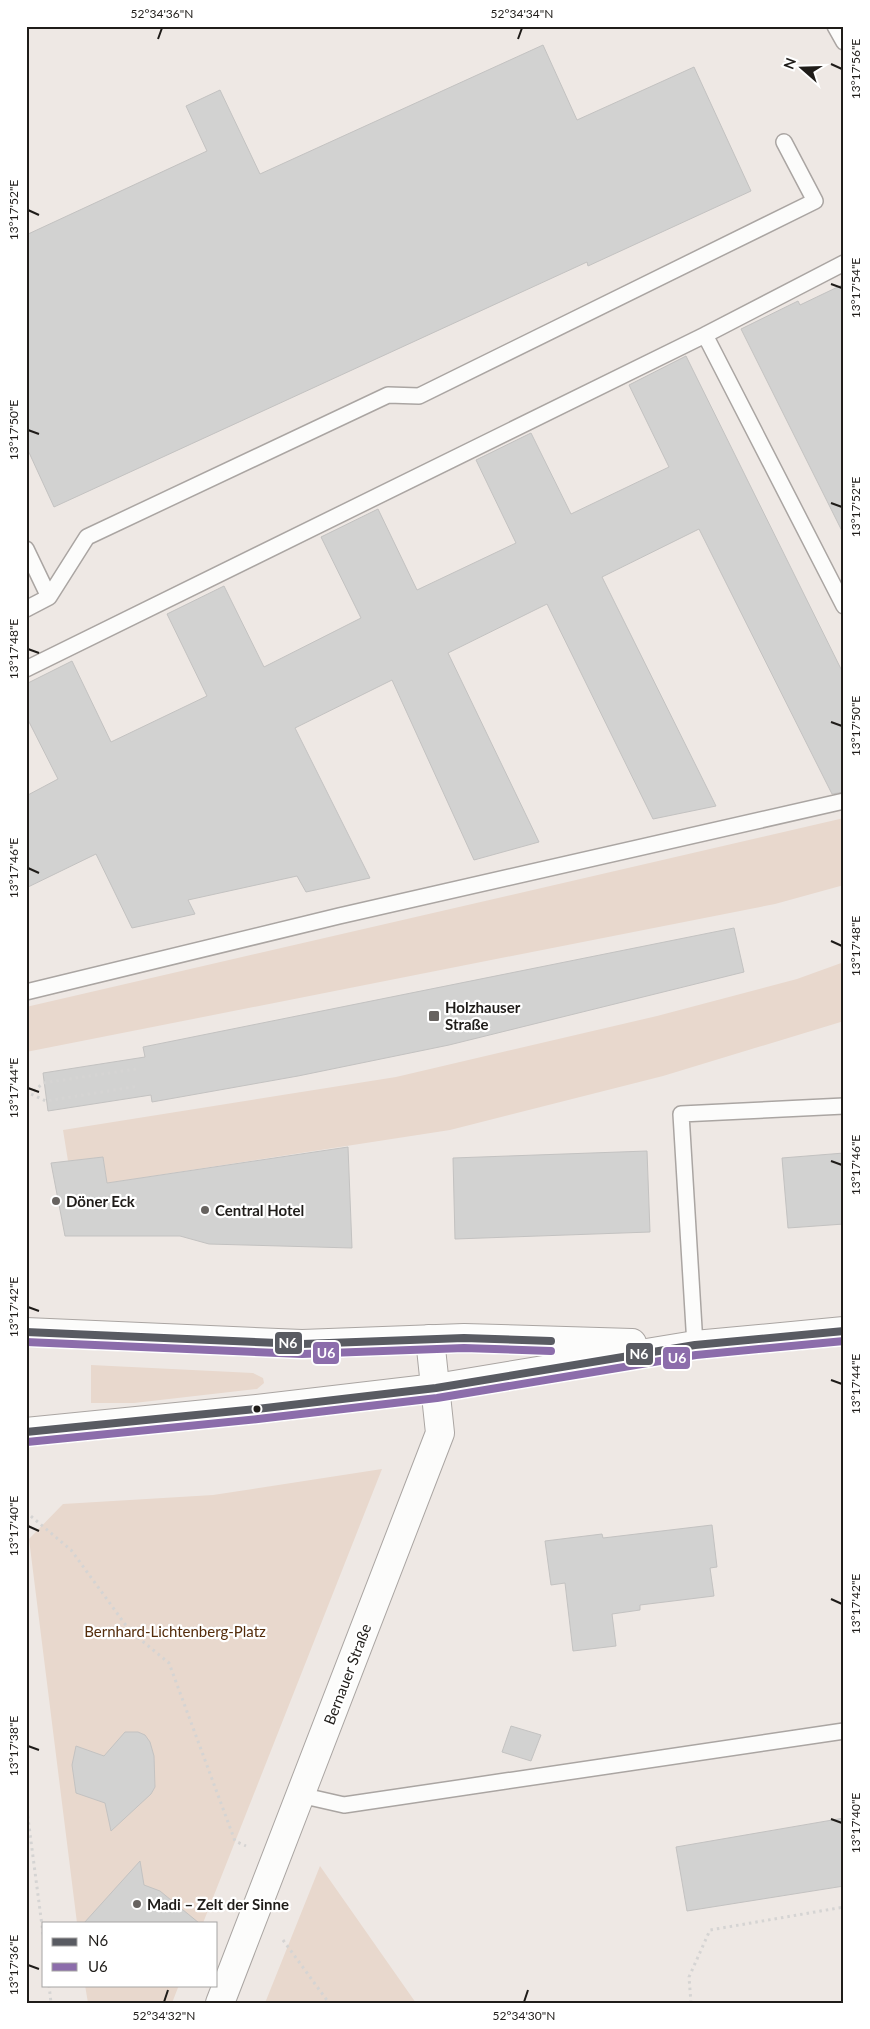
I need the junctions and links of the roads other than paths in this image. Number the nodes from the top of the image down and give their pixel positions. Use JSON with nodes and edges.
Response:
{"nodes":[{"id":1,"x":835,"y":26,"type":"edge"},
{"id":2,"x":844,"y":42,"type":"edge"},
{"id":3,"x":784,"y":142,"type":"dead end"},
{"id":4,"x":844,"y":263,"type":"edge"},
{"id":5,"x":705,"y":335,"type":"junction"},
{"id":6,"x":26,"y":549,"type":"edge"},
{"id":7,"x":48,"y":597,"type":"junction"},
{"id":8,"x":844,"y":606,"type":"edge"},
{"id":9,"x":26,"y":609,"type":"edge"},
{"id":10,"x":26,"y":669,"type":"edge"},
{"id":11,"x":844,"y":801,"type":"edge"},
{"id":12,"x":26,"y":992,"type":"edge"},
{"id":13,"x":844,"y":1106,"type":"edge"},
{"id":14,"x":844,"y":1331,"type":"edge"},
{"id":15,"x":26,"y":1332,"type":"edge"},
{"id":16,"x":430,"y":1339,"type":"junction"},
{"id":17,"x":695,"y":1345,"type":"junction"},
{"id":18,"x":436,"y":1388,"type":"junction"},
{"id":19,"x":26,"y":1432,"type":"edge"},
{"id":20,"x":844,"y":1731,"type":"edge"},
{"id":21,"x":300,"y":1795,"type":"junction"},
{"id":22,"x":220,"y":2003,"type":"edge"}],
"edges":[{"from":1,"to":2,"type":"lane"},
{"from":3,"to":7,"type":"lane"},
{"from":4,"to":5,"type":"lane"},
{"from":5,"to":8,"type":"lane"},
{"from":5,"to":10,"type":"lane"},
{"from":6,"to":7,"type":"lane"},
{"from":7,"to":9,"type":"lane"},
{"from":11,"to":12,"type":"lane"},
{"from":13,"to":17,"type":"lane"},
{"from":14,"to":17,"type":"main road"},
{"from":15,"to":16,"type":"main road"},
{"from":16,"to":17,"type":"main road"},
{"from":16,"to":18,"type":"main road","name":"Bernauer Straße"},
{"from":17,"to":18,"type":"main road"},
{"from":18,"to":19,"type":"main road"},
{"from":18,"to":21,"type":"main road","name":"Bernauer Straße"},
{"from":20,"to":21,"type":"lane"},
{"from":21,"to":22,"type":"main road","name":"Bernauer Straße"}]}
